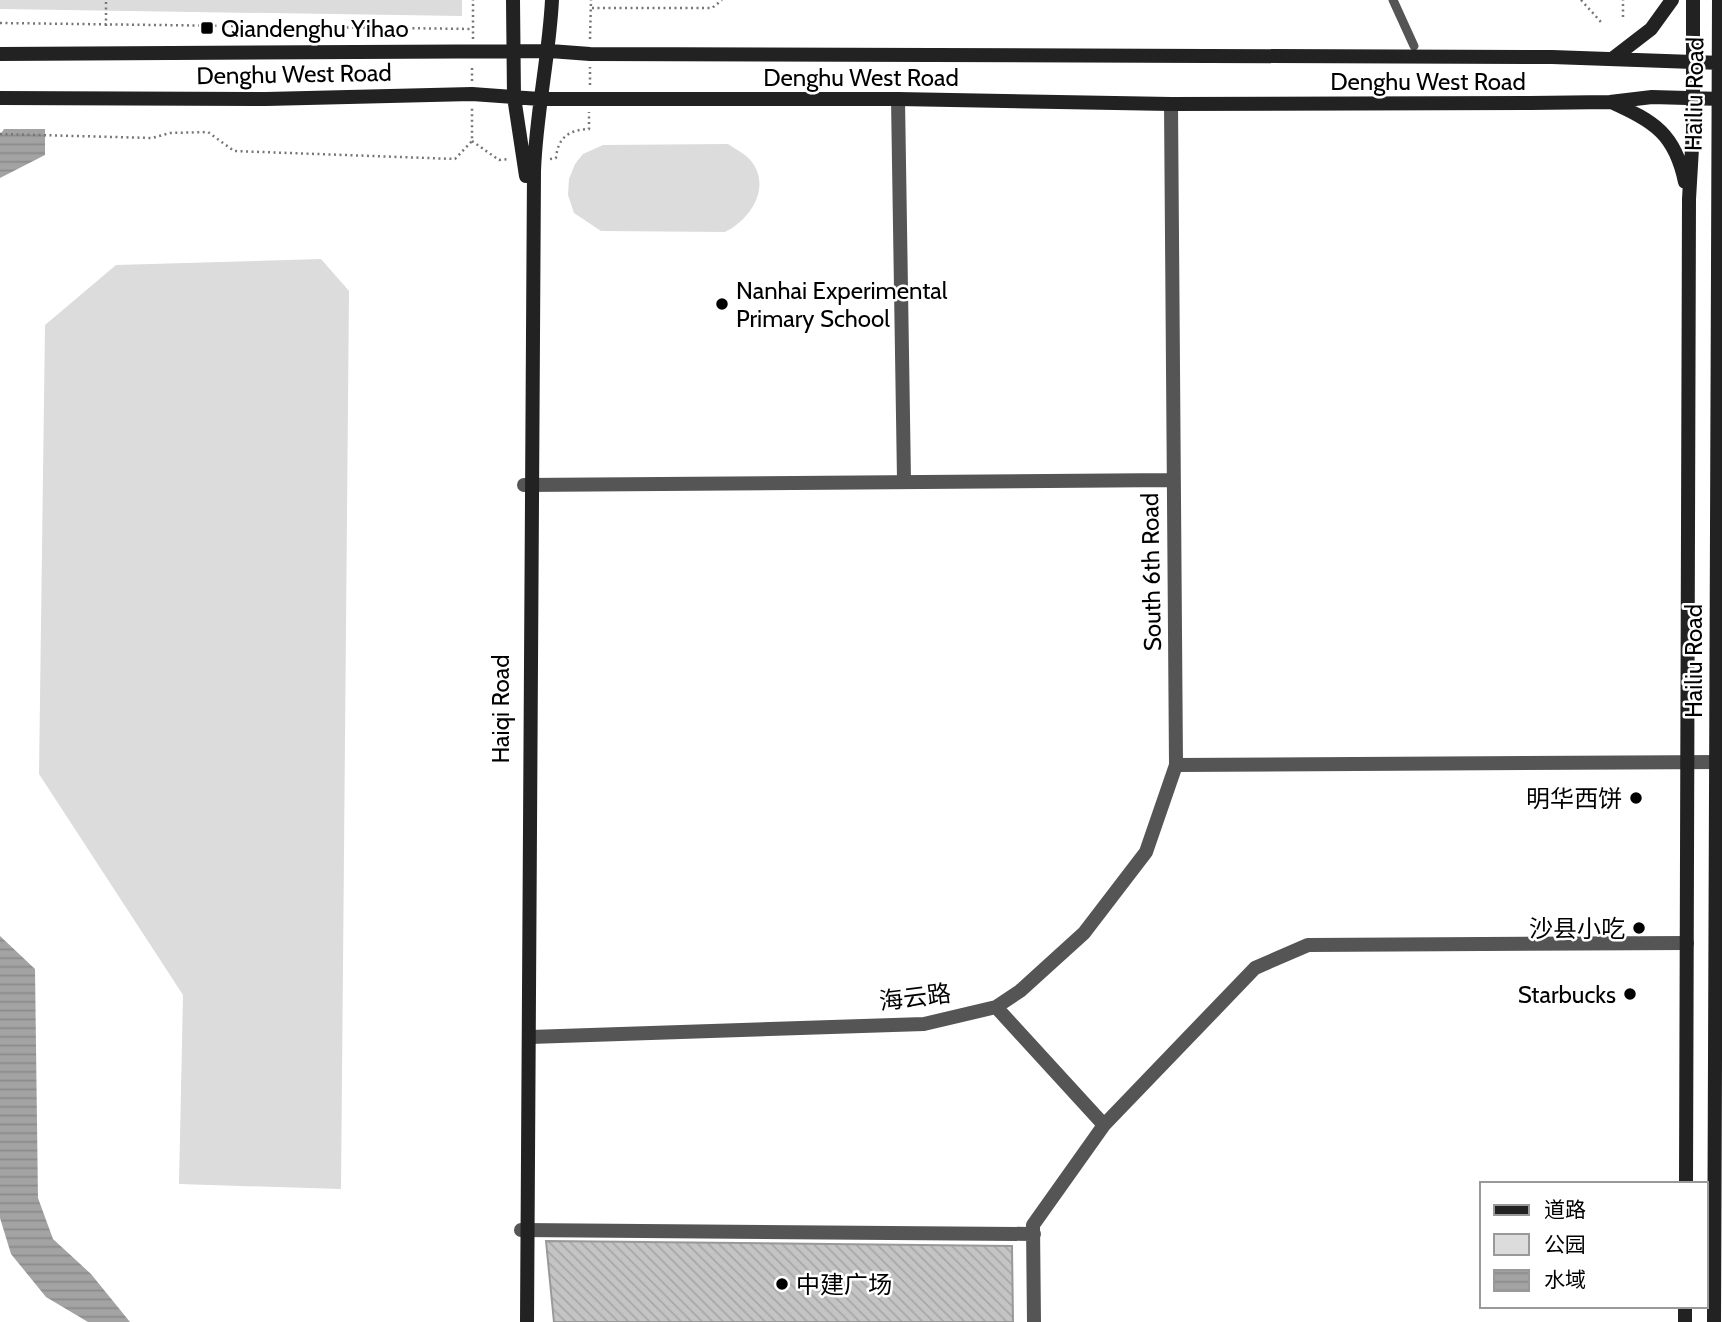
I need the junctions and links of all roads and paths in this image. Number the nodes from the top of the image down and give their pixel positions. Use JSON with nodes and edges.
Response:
{"nodes":[{"id":1,"x":106,"y":0,"type":"edge"},
{"id":2,"x":473,"y":0,"type":"edge"},
{"id":3,"x":513,"y":0,"type":"edge"},
{"id":4,"x":552,"y":0,"type":"edge"},
{"id":5,"x":722,"y":0,"type":"edge"},
{"id":6,"x":1393,"y":0,"type":"edge"},
{"id":7,"x":1581,"y":0,"type":"edge"},
{"id":8,"x":1623,"y":0,"type":"edge"},
{"id":9,"x":1672,"y":0,"type":"edge"},
{"id":10,"x":1693,"y":0,"type":"edge"},
{"id":11,"x":1719,"y":0,"type":"edge"},
{"id":12,"x":591,"y":8,"type":"dead end"},
{"id":13,"x":1623,"y":17,"type":"dead end"},
{"id":14,"x":1601,"y":22,"type":"dead end"},
{"id":15,"x":0,"y":23,"type":"edge"},
{"id":16,"x":106,"y":26,"type":"junction"},
{"id":17,"x":473,"y":29,"type":"junction"},
{"id":18,"x":1414,"y":46,"type":"dead end"},
{"id":19,"x":473,"y":51,"type":"junction"},
{"id":20,"x":550,"y":51,"type":"junction"},
{"id":21,"x":513,"y":52,"type":"junction"},
{"id":22,"x":0,"y":54,"type":"edge"},
{"id":23,"x":1612,"y":59,"type":"junction"},
{"id":24,"x":1694,"y":62,"type":"junction"},
{"id":25,"x":1720,"y":63,"type":"edge"},
{"id":26,"x":472,"y":94,"type":"junction"},
{"id":27,"x":514,"y":97,"type":"junction"},
{"id":28,"x":0,"y":98,"type":"edge"},
{"id":29,"x":540,"y":99,"type":"junction"},
{"id":30,"x":898,"y":99,"type":"junction"},
{"id":31,"x":1694,"y":99,"type":"junction"},
{"id":32,"x":1719,"y":99,"type":"edge"},
{"id":33,"x":1610,"y":102,"type":"junction"},
{"id":34,"x":1171,"y":104,"type":"junction"},
{"id":35,"x":0,"y":134,"type":"edge"},
{"id":36,"x":1722,"y":176,"type":"edge"},
{"id":37,"x":1689,"y":199,"type":"junction"},
{"id":38,"x":1716,"y":201,"type":"junction"},
{"id":39,"x":904,"y":480,"type":"junction"},
{"id":40,"x":1173,"y":480,"type":"junction"},
{"id":41,"x":528,"y":485,"type":"junction"},
{"id":42,"x":1688,"y":762,"type":"junction"},
{"id":43,"x":1718,"y":762,"type":"edge"},
{"id":44,"x":1176,"y":765,"type":"junction"},
{"id":45,"x":1687,"y":943,"type":"junction"},
{"id":46,"x":996,"y":1007,"type":"junction"},
{"id":47,"x":530,"y":1037,"type":"junction"},
{"id":48,"x":1718,"y":1085,"type":"edge"},
{"id":49,"x":1104,"y":1125,"type":"junction"},
{"id":50,"x":1686,"y":1182,"type":"edge"},
{"id":51,"x":524,"y":1230,"type":"junction"},
{"id":52,"x":1034,"y":1234,"type":"junction"},
{"id":53,"x":520,"y":1322,"type":"edge"},
{"id":54,"x":527,"y":1322,"type":"edge"},
{"id":55,"x":1034,"y":1322,"type":"edge"},
{"id":56,"x":1714,"y":1322,"type":"edge"}],
"edges":[{"from":1,"to":16,"type":"path"},
{"from":2,"to":17,"type":"path"},
{"from":3,"to":21,"type":"main road","name":"Haiqi Road"},
{"from":4,"to":20,"type":"main road","name":"Haiqi Road"},
{"from":5,"to":12,"type":"path"},
{"from":6,"to":18,"type":"lane"},
{"from":7,"to":14,"type":"path"},
{"from":8,"to":13,"type":"path"},
{"from":9,"to":23,"type":"main road"},
{"from":10,"to":24,"type":"main road","name":"Hailiu Road"},
{"from":11,"to":25,"type":"main road","name":"Hailiu Road"},
{"from":15,"to":16,"type":"path"},
{"from":16,"to":17,"type":"path"},
{"from":17,"to":19,"type":"path"},
{"from":19,"to":21,"type":"main road","name":"Denghu West Road"},
{"from":19,"to":22,"type":"main road","name":"Denghu West Road"},
{"from":19,"to":26,"type":"path"},
{"from":20,"to":21,"type":"main road","name":"Denghu West Road"},
{"from":20,"to":23,"type":"main road","name":"Denghu West Road"},
{"from":20,"to":29,"type":"main road","name":"Haiqi Road"},
{"from":21,"to":27,"type":"main road","name":"Haiqi Road"},
{"from":23,"to":24,"type":"main road","name":"Denghu West Road"},
{"from":24,"to":25,"type":"main road","name":"Denghu West Road"},
{"from":24,"to":31,"type":"main road","name":"Hailiu Road"},
{"from":25,"to":32,"type":"main road","name":"Hailiu Road"},
{"from":26,"to":27,"type":"main road","name":"Denghu West Road"},
{"from":26,"to":28,"type":"main road","name":"Denghu West Road"},
{"from":26,"to":35,"type":"path"},
{"from":27,"to":29,"type":"main road","name":"Denghu West Road"},
{"from":27,"to":41,"type":"main road","name":"Haiqi Road"},
{"from":29,"to":30,"type":"main road","name":"Denghu West Road"},
{"from":29,"to":41,"type":"main road","name":"Haiqi Road"},
{"from":30,"to":34,"type":"main road","name":"Denghu West Road"},
{"from":30,"to":39,"type":"street"},
{"from":31,"to":32,"type":"main road","name":"Denghu West Road"},
{"from":31,"to":33,"type":"main road","name":"Denghu West Road"},
{"from":31,"to":37,"type":"main road","name":"Hailiu Road"},
{"from":32,"to":38,"type":"main road","name":"Hailiu Road"},
{"from":33,"to":34,"type":"main road","name":"Denghu West Road"},
{"from":33,"to":37,"type":"main road"},
{"from":34,"to":40,"type":"street"},
{"from":36,"to":38,"type":"main road"},
{"from":37,"to":42,"type":"main road","name":"Hailiu Road"},
{"from":38,"to":43,"type":"main road","name":"Hailiu Road"},
{"from":39,"to":40,"type":"street","name":"South 6th Road"},
{"from":39,"to":41,"type":"street","name":"South 6th Road"},
{"from":40,"to":44,"type":"street","name":"South 6th Road"},
{"from":41,"to":47,"type":"main road","name":"Haiqi Road"},
{"from":41,"to":51,"type":"main road","name":"Haiqi Road"},
{"from":42,"to":43,"type":"street"},
{"from":42,"to":44,"type":"street"},
{"from":42,"to":45,"type":"main road","name":"Hailiu Road"},
{"from":43,"to":48,"type":"main road","name":"Hailiu Road"},
{"from":44,"to":46,"type":"street","name":"海云路"},
{"from":45,"to":49,"type":"street"},
{"from":45,"to":50,"type":"main road","name":"Hailiu Road"},
{"from":46,"to":47,"type":"street","name":"海云路"},
{"from":46,"to":49,"type":"street"},
{"from":47,"to":51,"type":"main road","name":"Haiqi Road"},
{"from":48,"to":56,"type":"main road","name":"Hailiu Road"},
{"from":49,"to":52,"type":"street"},
{"from":51,"to":52,"type":"street"},
{"from":51,"to":53,"type":"main road","name":"Haiqi Road"},
{"from":51,"to":54,"type":"main road","name":"Haiqi Road"},
{"from":52,"to":55,"type":"street"}]}
